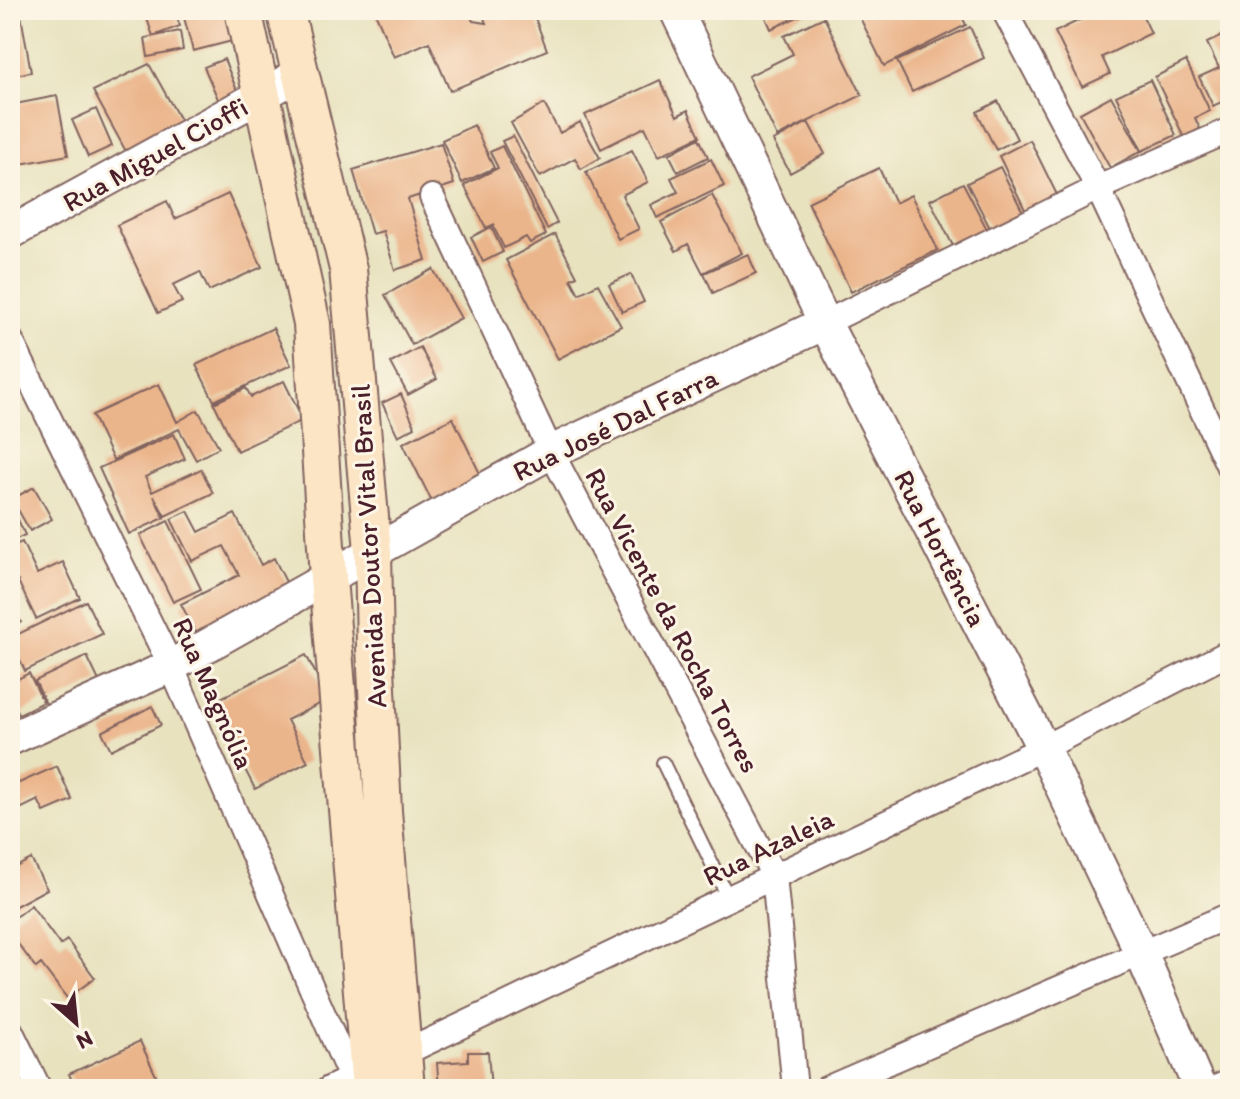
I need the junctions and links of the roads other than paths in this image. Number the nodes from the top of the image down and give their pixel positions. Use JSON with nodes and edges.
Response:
{"nodes":[{"id":1,"x":243,"y":10,"type":"edge"},
{"id":2,"x":285,"y":10,"type":"edge"},
{"id":3,"x":676,"y":10,"type":"edge"},
{"id":4,"x":1004,"y":10,"type":"edge"},
{"id":5,"x":300,"y":74,"type":"junction"},
{"id":6,"x":262,"y":96,"type":"junction"},
{"id":7,"x":1230,"y":130,"type":"edge"},
{"id":8,"x":1098,"y":188,"type":"junction"},
{"id":9,"x":432,"y":197,"type":"dead end"},
{"id":10,"x":10,"y":233,"type":"edge"},
{"id":11,"x":825,"y":323,"type":"junction"},
{"id":12,"x":10,"y":339,"type":"edge"},
{"id":13,"x":551,"y":452,"type":"junction"},
{"id":14,"x":1230,"y":469,"type":"edge"},
{"id":15,"x":373,"y":551,"type":"junction"},
{"id":16,"x":328,"y":578,"type":"junction"},
{"id":17,"x":1230,"y":652,"type":"edge"},
{"id":18,"x":171,"y":666,"type":"junction"},
{"id":19,"x":10,"y":739,"type":"edge"},
{"id":20,"x":1043,"y":748,"type":"junction"},
{"id":21,"x":663,"y":763,"type":"dead end"},
{"id":22,"x":774,"y":876,"type":"junction"},
{"id":23,"x":729,"y":899,"type":"junction"},
{"id":24,"x":1230,"y":915,"type":"edge"},
{"id":25,"x":1142,"y":955,"type":"junction"},
{"id":26,"x":10,"y":1030,"type":"edge"},
{"id":27,"x":402,"y":1052,"type":"junction"},
{"id":28,"x":363,"y":1078,"type":"edge"},
{"id":29,"x":1230,"y":1082,"type":"edge"},
{"id":30,"x":39,"y":1089,"type":"edge"},
{"id":31,"x":329,"y":1089,"type":"edge"},
{"id":32,"x":406,"y":1089,"type":"edge"},
{"id":33,"x":795,"y":1089,"type":"edge"},
{"id":34,"x":826,"y":1089,"type":"edge"},
{"id":35,"x":1200,"y":1089,"type":"edge"},
{"id":36,"x":1213,"y":1089,"type":"edge"}],
"edges":[{"from":1,"to":6,"type":"main road","name":"Avenida Doutor Vital Brasil"},
{"from":2,"to":5,"type":"main road","name":"Avenida Doutor Vital Brasil"},
{"from":3,"to":11,"type":"street","name":"Rua Hortência"},
{"from":4,"to":8,"type":"street"},
{"from":5,"to":6,"type":"street","name":"Rua Miguel Cioffi"},
{"from":5,"to":15,"type":"main road","name":"Avenida Doutor Vital Brasil"},
{"from":6,"to":10,"type":"street","name":"Rua Miguel Cioffi"},
{"from":6,"to":16,"type":"main road","name":"Avenida Doutor Vital Brasil"},
{"from":7,"to":8,"type":"street","name":"Rua José Dal Farra"},
{"from":8,"to":11,"type":"street","name":"Rua José Dal Farra"},
{"from":8,"to":14,"type":"street"},
{"from":9,"to":13,"type":"street","name":"Rua Vicente da Rocha Torres"},
{"from":11,"to":13,"type":"street","name":"Rua José Dal Farra"},
{"from":11,"to":20,"type":"street","name":"Rua Hortência"},
{"from":12,"to":18,"type":"street","name":"Rua Magnólia"},
{"from":13,"to":15,"type":"street","name":"Rua José Dal Farra"},
{"from":13,"to":22,"type":"street","name":"Rua Vicente da Rocha Torres"},
{"from":15,"to":16,"type":"street","name":"Rua José Dal Farra"},
{"from":15,"to":27,"type":"main road","name":"Avenida Doutor Vital Brasil"},
{"from":16,"to":18,"type":"street","name":"Rua José Dal Farra"},
{"from":16,"to":28,"type":"main road","name":"Avenida Doutor Vital Brasil"},
{"from":17,"to":20,"type":"street","name":"Rua Azaleia"},
{"from":18,"to":19,"type":"street","name":"Rua José Dal Farra"},
{"from":18,"to":28,"type":"street","name":"Rua Magnólia"},
{"from":20,"to":22,"type":"street","name":"Rua Azaleia"},
{"from":20,"to":25,"type":"street","name":"Rua Hortência"},
{"from":21,"to":23,"type":"lane"},
{"from":22,"to":23,"type":"street","name":"Rua Azaleia"},
{"from":22,"to":33,"type":"street","name":"Rua Vicente da Rocha Torres"},
{"from":23,"to":27,"type":"street","name":"Rua Azaleia"},
{"from":24,"to":25,"type":"street"},
{"from":25,"to":34,"type":"street"},
{"from":25,"to":35,"type":"street","name":"Rua Hortência"},
{"from":26,"to":30,"type":"street"},
{"from":27,"to":28,"type":"street","name":"Rua Azaleia"},
{"from":27,"to":32,"type":"main road","name":"Avenida Doutor Vital Brasil"},
{"from":28,"to":31,"type":"street","name":"Rua Azaleia"},
{"from":29,"to":36,"type":"street"}]}
